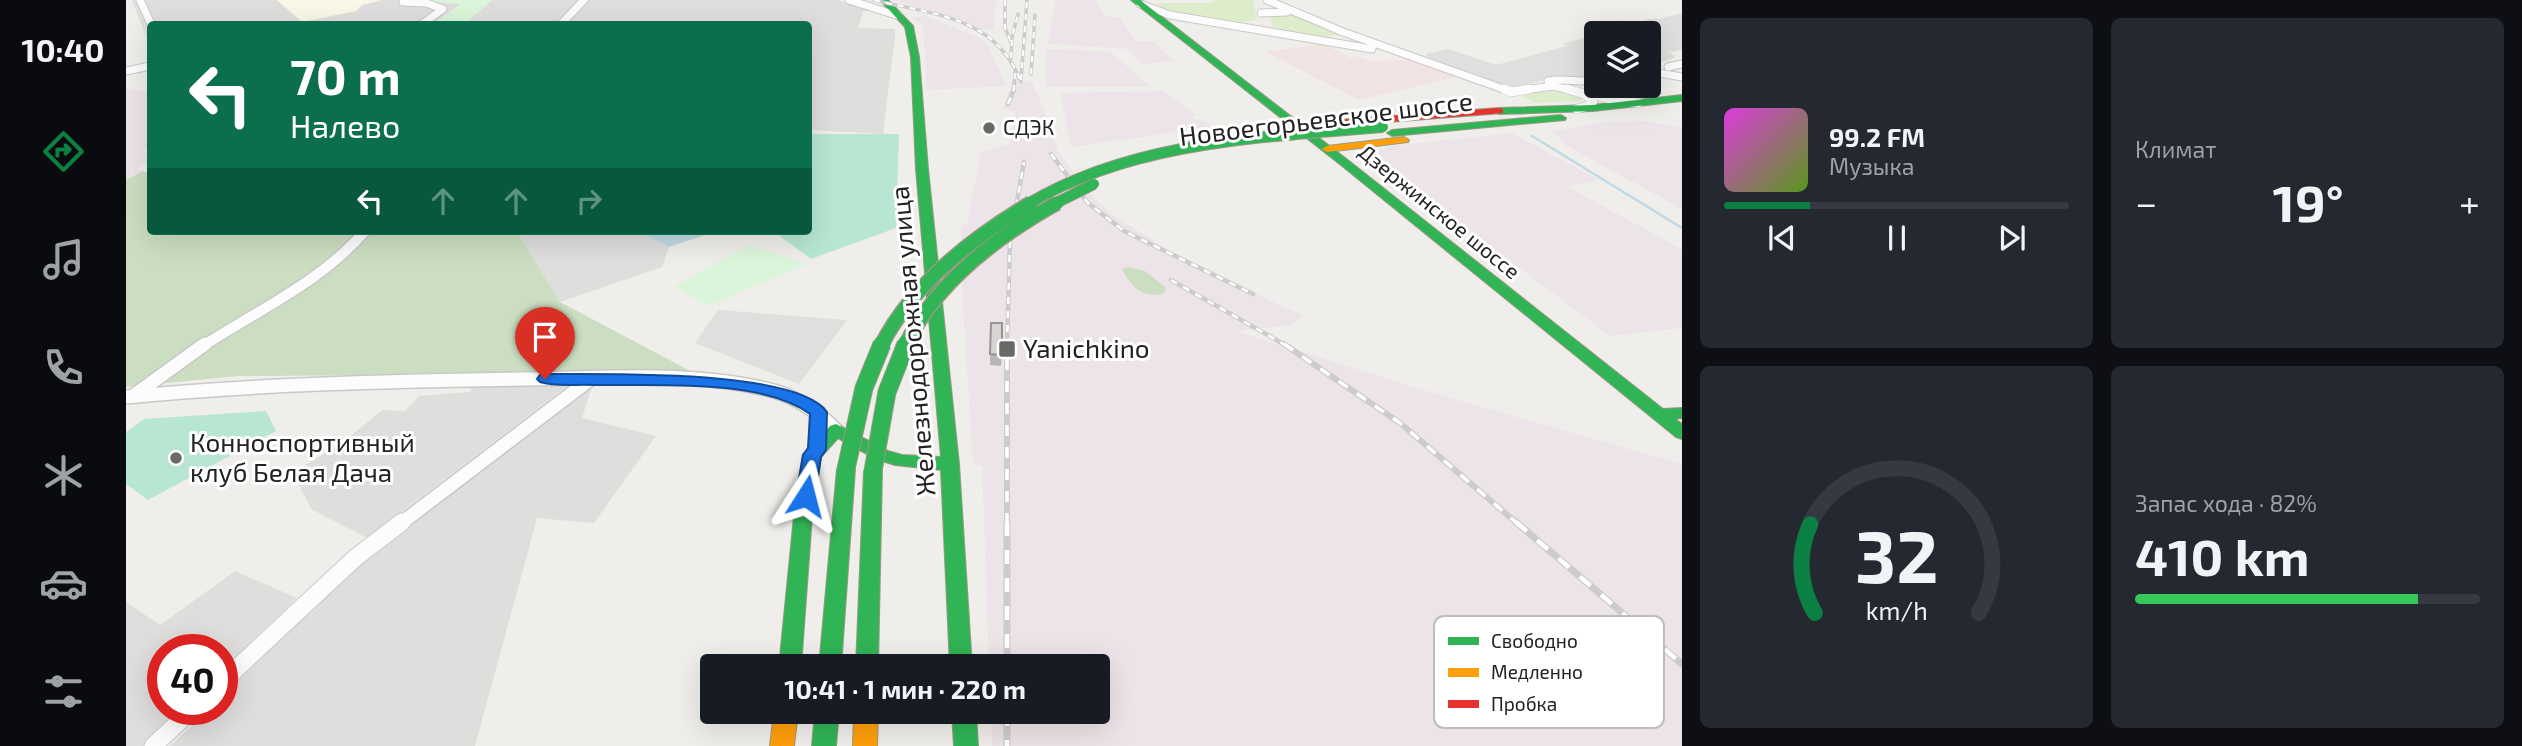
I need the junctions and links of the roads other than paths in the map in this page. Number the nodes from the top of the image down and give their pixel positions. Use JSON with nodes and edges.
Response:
{"nodes":[{"id":1,"x":140,"y":0,"type":"edge"},
{"id":2,"x":584,"y":0,"type":"edge"},
{"id":3,"x":849,"y":0,"type":"edge"},
{"id":4,"x":884,"y":0,"type":"edge"},
{"id":5,"x":1259,"y":0,"type":"edge"},
{"id":6,"x":1267,"y":0,"type":"edge"},
{"id":7,"x":403,"y":2,"type":"dead end"},
{"id":8,"x":1138,"y":2,"type":"edge"},
{"id":9,"x":1261,"y":13,"type":"junction"},
{"id":10,"x":1297,"y":15,"type":"junction"},
{"id":11,"x":899,"y":16,"type":"junction"},
{"id":12,"x":1197,"y":19,"type":"junction"},
{"id":13,"x":149,"y":21,"type":"edge"},
{"id":14,"x":426,"y":21,"type":"edge"},
{"id":15,"x":564,"y":21,"type":"edge"},
{"id":16,"x":1258,"y":29,"type":"junction"},
{"id":17,"x":1177,"y":32,"type":"junction"},
{"id":18,"x":1343,"y":32,"type":"junction"},
{"id":19,"x":1321,"y":40,"type":"junction"},
{"id":20,"x":1410,"y":57,"type":"junction"},
{"id":21,"x":1682,"y":64,"type":"edge"},
{"id":22,"x":147,"y":67,"type":"edge"},
{"id":23,"x":126,"y":71,"type":"edge"},
{"id":24,"x":1675,"y":73,"type":"edge"},
{"id":25,"x":1584,"y":84,"type":"edge"},
{"id":26,"x":1581,"y":85,"type":"junction"},
{"id":27,"x":1553,"y":86,"type":"junction"},
{"id":28,"x":1566,"y":90,"type":"junction"},
{"id":29,"x":1682,"y":98,"type":"edge"},
{"id":30,"x":1649,"y":106,"type":"junction"},
{"id":31,"x":1682,"y":108,"type":"edge"},
{"id":32,"x":1579,"y":111,"type":"junction"},
{"id":33,"x":1340,"y":123,"type":"junction"},
{"id":34,"x":1298,"y":126,"type":"junction"},
{"id":35,"x":1387,"y":130,"type":"junction"},
{"id":36,"x":1366,"y":144,"type":"junction"},
{"id":37,"x":1327,"y":149,"type":"junction"},
{"id":38,"x":361,"y":235,"type":"edge"},
{"id":39,"x":592,"y":378,"type":"junction"},
{"id":40,"x":130,"y":397,"type":"edge"},
{"id":41,"x":819,"y":412,"type":"junction"},
{"id":42,"x":1682,"y":413,"type":"edge"},
{"id":43,"x":1660,"y":415,"type":"junction"},
{"id":44,"x":836,"y":430,"type":"junction"},
{"id":45,"x":1682,"y":433,"type":"edge"},
{"id":46,"x":817,"y":450,"type":"junction"},
{"id":47,"x":950,"y":464,"type":"junction"},
{"id":48,"x":791,"y":654,"type":"edge"},
{"id":49,"x":831,"y":654,"type":"edge"},
{"id":50,"x":867,"y":654,"type":"edge"},
{"id":51,"x":960,"y":654,"type":"edge"},
{"id":52,"x":238,"y":667,"type":"edge"},
{"id":53,"x":785,"y":724,"type":"edge"},
{"id":54,"x":826,"y":724,"type":"edge"},
{"id":55,"x":866,"y":724,"type":"edge"},
{"id":56,"x":965,"y":724,"type":"edge"},
{"id":57,"x":176,"y":725,"type":"edge"},
{"id":58,"x":153,"y":746,"type":"edge"},
{"id":59,"x":782,"y":746,"type":"edge"},
{"id":60,"x":824,"y":746,"type":"edge"},
{"id":61,"x":865,"y":746,"type":"edge"},
{"id":62,"x":966,"y":746,"type":"edge"}],
"edges":[{"from":1,"to":13,"type":"street"},
{"from":2,"to":15,"type":"street"},
{"from":3,"to":11,"type":"street"},
{"from":4,"to":11,"type":"main road","name":"Железнодорожная улица"},
{"from":5,"to":9,"type":"street"},
{"from":6,"to":10,"type":"street"},
{"from":7,"to":14,"type":"street"},
{"from":8,"to":12,"type":"street"},
{"from":8,"to":17,"type":"main road","name":"Дзержинское шоссе"},
{"from":9,"to":10,"type":"street"},
{"from":9,"to":16,"type":"street"},
{"from":10,"to":18,"type":"street"},
{"from":11,"to":47,"type":"main road","name":"Железнодорожная улица"},
{"from":12,"to":16,"type":"street"},
{"from":12,"to":17,"type":"street"},
{"from":16,"to":19,"type":"street"},
{"from":17,"to":34,"type":"main road","name":"Дзержинское шоссе"},
{"from":18,"to":19,"type":"street"},
{"from":18,"to":20,"type":"street"},
{"from":19,"to":20,"type":"street"},
{"from":20,"to":27,"type":"street"},
{"from":21,"to":24,"type":"street"},
{"from":22,"to":23,"type":"street"},
{"from":25,"to":26,"type":"street"},
{"from":26,"to":27,"type":"street"},
{"from":26,"to":28,"type":"street"},
{"from":26,"to":30,"type":"street"},
{"from":27,"to":28,"type":"street"},
{"from":28,"to":32,"type":"street"},
{"from":29,"to":30,"type":"main road","name":"Новоегорьевское шоссе"},
{"from":30,"to":31,"type":"main road"},
{"from":30,"to":32,"type":"main road","name":"Новоегорьевское шоссе"},
{"from":32,"to":33,"type":"main road"},
{"from":32,"to":35,"type":"main road","name":"Новоегорьевское шоссе"},
{"from":32,"to":36,"type":"main road"},
{"from":33,"to":34,"type":"main road"},
{"from":33,"to":36,"type":"main road"},
{"from":34,"to":37,"type":"main road","name":"Дзержинское шоссе"},
{"from":35,"to":49,"type":"main road","name":"Новоегорьевское шоссе","bridge":true},
{"from":35,"to":50,"type":"main road","name":"Новоегорьевское шоссе","bridge":true},
{"from":36,"to":37,"type":"main road"},
{"from":37,"to":43,"type":"main road","name":"Дзержинское шоссе"},
{"from":38,"to":40,"type":"street"},
{"from":39,"to":40,"type":"street"},
{"from":39,"to":41,"type":"street"},
{"from":39,"to":52,"type":"street"},
{"from":41,"to":44,"type":"street"},
{"from":41,"to":46,"type":"street"},
{"from":42,"to":43,"type":"main road"},
{"from":43,"to":45,"type":"main road","name":"Дзержинское шоссе"},
{"from":44,"to":46,"type":"main road"},
{"from":44,"to":47,"type":"main road"},
{"from":46,"to":48,"type":"main road"},
{"from":47,"to":51,"type":"main road","name":"Железнодорожная улица"},
{"from":53,"to":59,"type":"main road"},
{"from":54,"to":60,"type":"main road"},
{"from":55,"to":61,"type":"main road"},
{"from":56,"to":62,"type":"main road"},
{"from":57,"to":58,"type":"street"}]}
